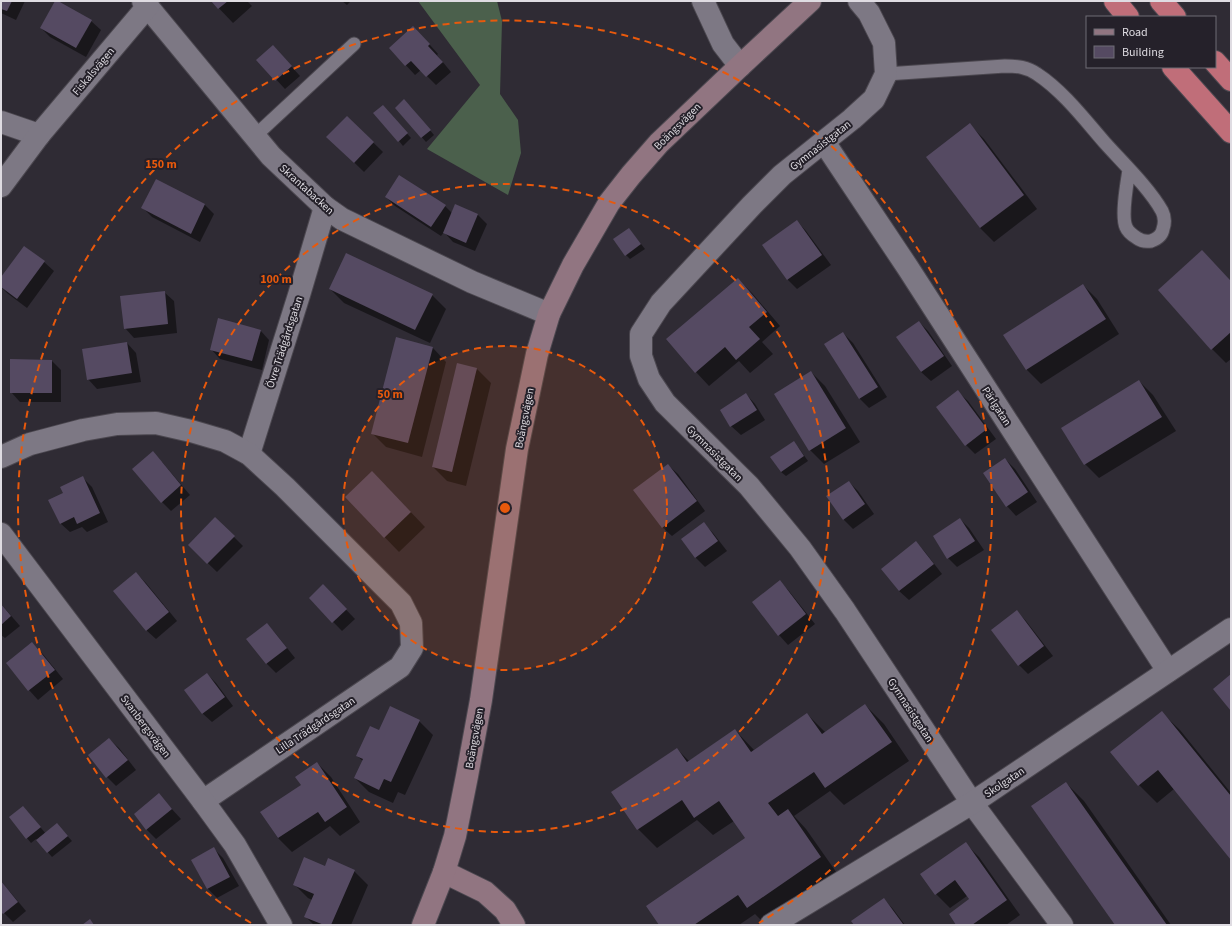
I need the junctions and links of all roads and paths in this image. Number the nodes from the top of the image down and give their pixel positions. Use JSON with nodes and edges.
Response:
{"nodes":[{"id":1,"x":703,"y":1,"type":"edge"},
{"id":2,"x":810,"y":1,"type":"edge"},
{"id":3,"x":859,"y":1,"type":"edge"},
{"id":4,"x":1114,"y":1,"type":"edge"},
{"id":5,"x":1161,"y":1,"type":"edge"},
{"id":6,"x":145,"y":4,"type":"edge"},
{"id":7,"x":1127,"y":16,"type":"edge"},
{"id":8,"x":1174,"y":16,"type":"edge"},
{"id":9,"x":354,"y":44,"type":"dead end"},
{"id":10,"x":1216,"y":63,"type":"edge"},
{"id":11,"x":740,"y":66,"type":"junction"},
{"id":12,"x":1174,"y":68,"type":"edge"},
{"id":13,"x":886,"y":74,"type":"junction"},
{"id":14,"x":1231,"y":80,"type":"edge"},
{"id":15,"x":1,"y":122,"type":"edge"},
{"id":16,"x":1231,"y":132,"type":"edge"},
{"id":17,"x":38,"y":135,"type":"junction"},
{"id":18,"x":255,"y":136,"type":"junction"},
{"id":19,"x":824,"y":142,"type":"junction"},
{"id":20,"x":1129,"y":170,"type":"junction"},
{"id":21,"x":1,"y":186,"type":"edge"},
{"id":22,"x":325,"y":207,"type":"junction"},
{"id":23,"x":549,"y":314,"type":"junction"},
{"id":24,"x":249,"y":454,"type":"junction"},
{"id":25,"x":1,"y":457,"type":"edge"},
{"id":26,"x":1,"y":534,"type":"edge"},
{"id":27,"x":1231,"y":629,"type":"edge"},
{"id":28,"x":1168,"y":671,"type":"junction"},
{"id":29,"x":203,"y":801,"type":"junction"},
{"id":30,"x":972,"y":803,"type":"junction"},
{"id":31,"x":444,"y":872,"type":"junction"},
{"id":32,"x":281,"y":925,"type":"edge"},
{"id":33,"x":423,"y":925,"type":"edge"},
{"id":34,"x":514,"y":925,"type":"edge"},
{"id":35,"x":771,"y":925,"type":"edge"},
{"id":36,"x":1062,"y":925,"type":"edge"}],
"edges":[{"from":1,"to":11,"type":"street"},
{"from":2,"to":11,"type":"street","name":"Boängsvägen"},
{"from":3,"to":13,"type":"street","name":"Gymnasistgatan"},
{"from":4,"to":7,"type":"highway"},
{"from":5,"to":8,"type":"highway"},
{"from":6,"to":17,"type":"street","name":"Fiskalsvägen"},
{"from":6,"to":18,"type":"street","name":"Skrantabacken"},
{"from":9,"to":18,"type":"lane"},
{"from":10,"to":14,"type":"highway"},
{"from":11,"to":23,"type":"street","name":"Boängsvägen"},
{"from":12,"to":16,"type":"highway"},
{"from":13,"to":19,"type":"street","name":"Gymnasistgatan"},
{"from":13,"to":20,"type":"lane"},
{"from":15,"to":17,"type":"street"},
{"from":17,"to":21,"type":"street","name":"Fiskalsvägen"},
{"from":18,"to":22,"type":"street","name":"Skrantabacken"},
{"from":19,"to":28,"type":"street","name":"Pärlgatan"},
{"from":19,"to":30,"type":"street","name":"Gymnasistgatan"},
{"from":20,"to":20,"type":"lane"},
{"from":22,"to":23,"type":"street","name":"Skrantabacken"},
{"from":22,"to":24,"type":"street","name":"Övre Trädgårdsgatan"},
{"from":23,"to":31,"type":"street","name":"Boängsvägen"},
{"from":24,"to":25,"type":"street"},
{"from":24,"to":29,"type":"street","name":"Lilla Trädgårdsgatan"},
{"from":26,"to":29,"type":"street","name":"Svanbergsvägen"},
{"from":27,"to":28,"type":"street","name":"Skolgatan"},
{"from":28,"to":30,"type":"street","name":"Skolgatan"},
{"from":29,"to":32,"type":"street","name":"Svanbergsvägen"},
{"from":30,"to":35,"type":"street","name":"Skolgatan"},
{"from":30,"to":36,"type":"street","name":"Gymnasistgatan"},
{"from":31,"to":33,"type":"street","name":"Boängsvägen"},
{"from":31,"to":34,"type":"street"}]}
